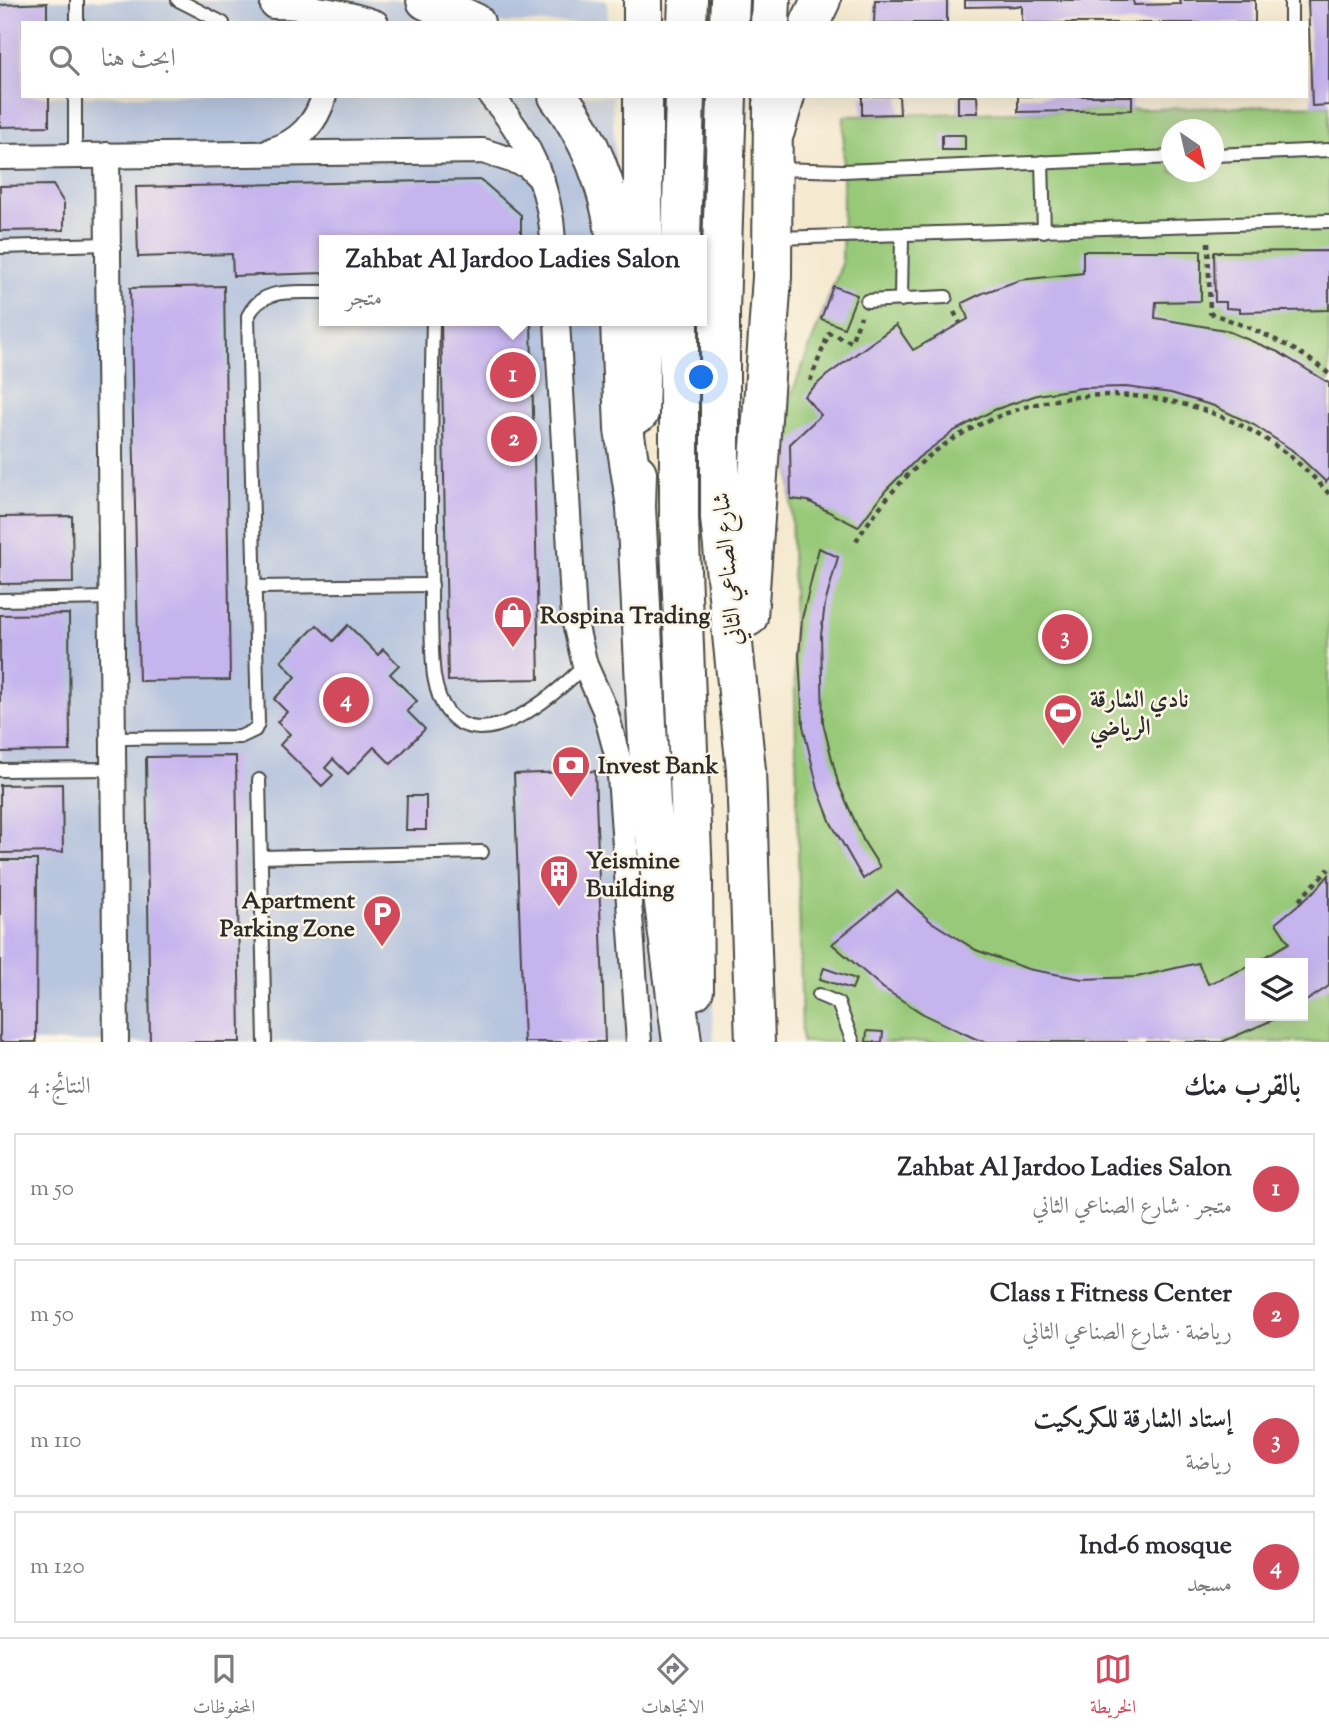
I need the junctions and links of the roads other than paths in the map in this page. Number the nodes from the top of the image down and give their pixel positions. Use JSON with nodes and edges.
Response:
{"nodes":[{"id":1,"x":77,"y":0,"type":"edge"},
{"id":2,"x":178,"y":0,"type":"edge"},
{"id":3,"x":426,"y":0,"type":"edge"},
{"id":4,"x":643,"y":0,"type":"edge"},
{"id":5,"x":688,"y":0,"type":"edge"},
{"id":6,"x":730,"y":0,"type":"edge"},
{"id":7,"x":771,"y":0,"type":"edge"},
{"id":8,"x":821,"y":0,"type":"edge"},
{"id":9,"x":1291,"y":0,"type":"edge"},
{"id":10,"x":266,"y":3,"type":"edge"},
{"id":11,"x":77,"y":21,"type":"edge"},
{"id":12,"x":219,"y":21,"type":"edge"},
{"id":13,"x":298,"y":21,"type":"edge"},
{"id":14,"x":370,"y":21,"type":"edge"},
{"id":15,"x":471,"y":21,"type":"edge"},
{"id":16,"x":643,"y":21,"type":"edge"},
{"id":17,"x":687,"y":21,"type":"edge"},
{"id":18,"x":729,"y":21,"type":"edge"},
{"id":19,"x":770,"y":21,"type":"edge"},
{"id":20,"x":811,"y":21,"type":"edge"},
{"id":21,"x":1291,"y":21,"type":"edge"},
{"id":22,"x":75,"y":98,"type":"edge"},
{"id":23,"x":323,"y":98,"type":"edge"},
{"id":24,"x":492,"y":98,"type":"edge"},
{"id":25,"x":559,"y":98,"type":"edge"},
{"id":26,"x":643,"y":98,"type":"edge"},
{"id":27,"x":685,"y":98,"type":"edge"},
{"id":28,"x":727,"y":98,"type":"edge"},
{"id":29,"x":778,"y":108,"type":"edge"},
{"id":30,"x":1329,"y":150,"type":"edge"},
{"id":31,"x":254,"y":153,"type":"junction"},
{"id":32,"x":107,"y":155,"type":"junction"},
{"id":33,"x":1224,"y":155,"type":"edge"},
{"id":34,"x":75,"y":156,"type":"junction"},
{"id":35,"x":0,"y":157,"type":"edge"},
{"id":36,"x":1161,"y":157,"type":"edge"},
{"id":37,"x":1041,"y":162,"type":"junction"},
{"id":38,"x":775,"y":169,"type":"junction"},
{"id":39,"x":542,"y":180,"type":"junction"},
{"id":40,"x":1329,"y":221,"type":"edge"},
{"id":41,"x":1044,"y":231,"type":"junction"},
{"id":42,"x":553,"y":235,"type":"edge"},
{"id":43,"x":615,"y":235,"type":"edge"},
{"id":44,"x":643,"y":235,"type":"edge"},
{"id":45,"x":681,"y":235,"type":"edge"},
{"id":46,"x":902,"y":235,"type":"junction"},
{"id":47,"x":773,"y":238,"type":"junction"},
{"id":48,"x":108,"y":244,"type":"junction"},
{"id":49,"x":0,"y":247,"type":"edge"},
{"id":50,"x":319,"y":292,"type":"edge"},
{"id":51,"x":946,"y":297,"type":"dead end"},
{"id":52,"x":901,"y":300,"type":"junction"},
{"id":53,"x":867,"y":301,"type":"road end"},
{"id":54,"x":433,"y":326,"type":"edge"},
{"id":55,"x":557,"y":326,"type":"edge"},
{"id":56,"x":620,"y":326,"type":"edge"},
{"id":57,"x":642,"y":326,"type":"edge"},
{"id":58,"x":679,"y":326,"type":"edge"},
{"id":59,"x":635,"y":507,"type":"junction"},
{"id":60,"x":432,"y":585,"type":"junction"},
{"id":61,"x":254,"y":587,"type":"junction"},
{"id":62,"x":112,"y":598,"type":"junction"},
{"id":63,"x":0,"y":600,"type":"edge"},
{"id":64,"x":586,"y":665,"type":"junction"},
{"id":65,"x":113,"y":738,"type":"junction"},
{"id":66,"x":114,"y":769,"type":"junction"},
{"id":67,"x":746,"y":769,"type":"junction"},
{"id":68,"x":0,"y":770,"type":"edge"},
{"id":69,"x":259,"y":780,"type":"dead end"},
{"id":70,"x":482,"y":852,"type":"dead end"},
{"id":71,"x":261,"y":857,"type":"junction"},
{"id":72,"x":819,"y":995,"type":"dead end"},
{"id":73,"x":117,"y":1042,"type":"edge"},
{"id":74,"x":265,"y":1042,"type":"edge"},
{"id":75,"x":639,"y":1042,"type":"edge"},
{"id":76,"x":682,"y":1042,"type":"edge"},
{"id":77,"x":693,"y":1042,"type":"edge"},
{"id":78,"x":755,"y":1042,"type":"edge"},
{"id":79,"x":853,"y":1042,"type":"edge"}],
"edges":[{"from":1,"to":11,"type":"lane"},
{"from":2,"to":12,"type":"lane"},
{"from":3,"to":15,"type":"main road"},
{"from":4,"to":16,"type":"main road"},
{"from":5,"to":17,"type":"main road"},
{"from":6,"to":18,"type":"main road"},
{"from":7,"to":19,"type":"main road"},
{"from":8,"to":20,"type":"main road"},
{"from":9,"to":21,"type":"lane"},
{"from":10,"to":13,"type":"street"},
{"from":10,"to":14,"type":"street"},
{"from":22,"to":34,"type":"lane"},
{"from":23,"to":31,"type":"street"},
{"from":24,"to":39,"type":"street"},
{"from":25,"to":43,"type":"main road"},
{"from":26,"to":44,"type":"main road"},
{"from":27,"to":45,"type":"main road"},
{"from":28,"to":67,"type":"main road","name":"شارع الصناعي الثاني"},
{"from":29,"to":38,"type":"main road"},
{"from":30,"to":33,"type":"lane"},
{"from":31,"to":32,"type":"street"},
{"from":31,"to":39,"type":"street"},
{"from":32,"to":34,"type":"street"},
{"from":32,"to":48,"type":"street"},
{"from":34,"to":35,"type":"street"},
{"from":36,"to":37,"type":"lane"},
{"from":37,"to":38,"type":"lane"},
{"from":37,"to":41,"type":"lane"},
{"from":38,"to":47,"type":"main road"},
{"from":39,"to":42,"type":"street"},
{"from":40,"to":41,"type":"lane"},
{"from":41,"to":46,"type":"lane"},
{"from":46,"to":47,"type":"lane"},
{"from":46,"to":52,"type":"lane"},
{"from":47,"to":67,"type":"main road"},
{"from":48,"to":49,"type":"lane"},
{"from":48,"to":62,"type":"street"},
{"from":50,"to":61,"type":"lane"},
{"from":51,"to":52,"type":"lane"},
{"from":52,"to":53,"type":"lane"},
{"from":54,"to":60,"type":"lane"},
{"from":55,"to":64,"type":"street"},
{"from":56,"to":59,"type":"main road"},
{"from":57,"to":59,"type":"main road"},
{"from":58,"to":77,"type":"main road","name":"شارع الصناعي الثاني"},
{"from":59,"to":76,"type":"main road"},
{"from":60,"to":61,"type":"lane"},
{"from":60,"to":64,"type":"lane"},
{"from":61,"to":65,"type":"lane"},
{"from":62,"to":63,"type":"lane"},
{"from":62,"to":65,"type":"street"},
{"from":64,"to":75,"type":"street"},
{"from":65,"to":66,"type":"street"},
{"from":66,"to":68,"type":"lane"},
{"from":66,"to":73,"type":"street"},
{"from":67,"to":78,"type":"main road","name":"شارع الصناعي الثاني"},
{"from":69,"to":71,"type":"lane"},
{"from":70,"to":71,"type":"lane"},
{"from":71,"to":74,"type":"lane"},
{"from":72,"to":79,"type":"lane"}]}
